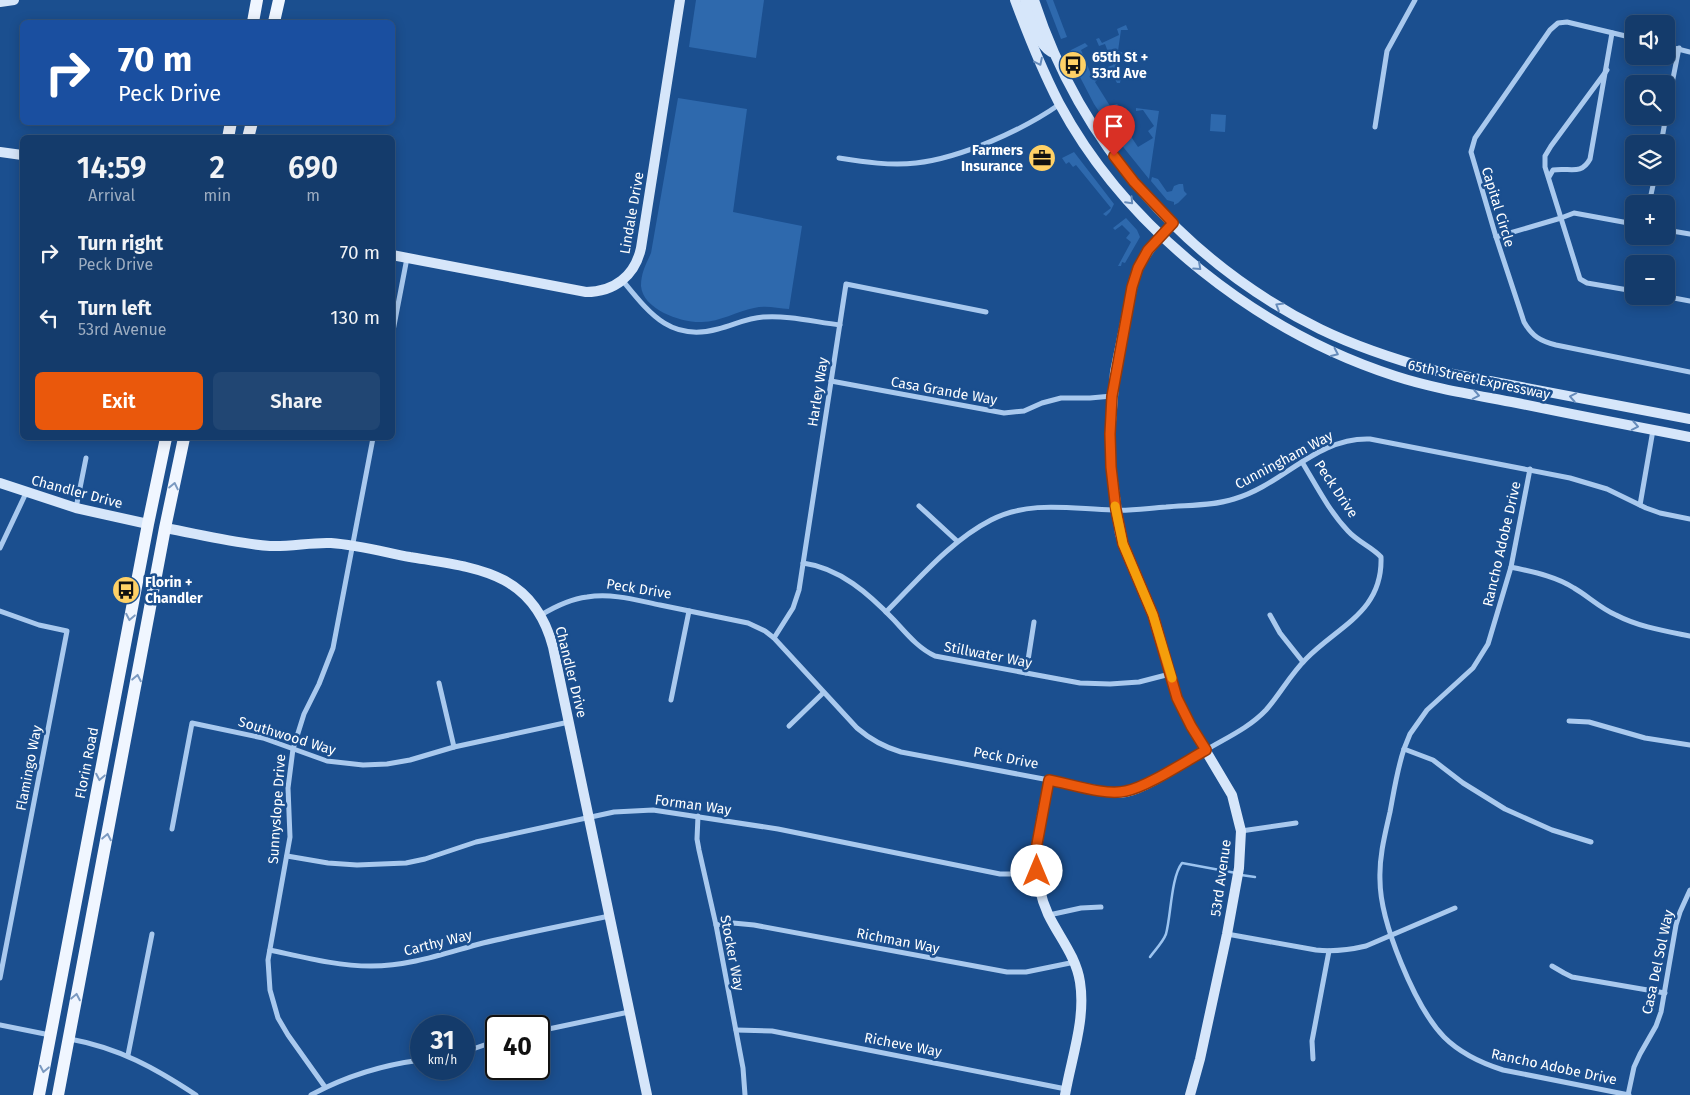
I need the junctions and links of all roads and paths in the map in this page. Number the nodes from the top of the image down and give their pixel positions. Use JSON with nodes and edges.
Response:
{"nodes":[{"id":1,"x":14,"y":0,"type":"edge"},
{"id":2,"x":279,"y":0,"type":"edge"},
{"id":3,"x":680,"y":0,"type":"edge"},
{"id":4,"x":1015,"y":0,"type":"edge"},
{"id":5,"x":1025,"y":0,"type":"edge"},
{"id":6,"x":1034,"y":0,"type":"edge"},
{"id":7,"x":1414,"y":0,"type":"edge"},
{"id":8,"x":0,"y":2,"type":"edge"},
{"id":9,"x":255,"y":2,"type":"edge"},
{"id":10,"x":252,"y":20,"type":"edge"},
{"id":11,"x":274,"y":20,"type":"edge"},
{"id":12,"x":1612,"y":33,"type":"junction"},
{"id":13,"x":1625,"y":36,"type":"edge"},
{"id":14,"x":1675,"y":47,"type":"edge"},
{"id":15,"x":1679,"y":48,"type":"junction"},
{"id":16,"x":1690,"y":52,"type":"edge"},
{"id":17,"x":1053,"y":53,"type":"junction"},
{"id":18,"x":1607,"y":70,"type":"junction"},
{"id":19,"x":1674,"y":75,"type":"edge"},
{"id":20,"x":1060,"y":104,"type":"junction"},
{"id":21,"x":1375,"y":127,"type":"dead end"},
{"id":22,"x":1108,"y":148,"type":"junction"},
{"id":23,"x":0,"y":152,"type":"edge"},
{"id":24,"x":20,"y":155,"type":"edge"},
{"id":25,"x":839,"y":158,"type":"dead end"},
{"id":26,"x":1549,"y":177,"type":"junction"},
{"id":27,"x":1561,"y":218,"type":"junction"},
{"id":28,"x":1625,"y":222,"type":"edge"},
{"id":29,"x":1173,"y":223,"type":"junction"},
{"id":30,"x":1675,"y":232,"type":"edge"},
{"id":31,"x":1690,"y":234,"type":"edge"},
{"id":32,"x":1161,"y":235,"type":"junction"},
{"id":33,"x":1496,"y":237,"type":"junction"},
{"id":34,"x":395,"y":256,"type":"edge"},
{"id":35,"x":407,"y":258,"type":"junction"},
{"id":36,"x":623,"y":281,"type":"junction"},
{"id":37,"x":1625,"y":289,"type":"edge"},
{"id":38,"x":1675,"y":298,"type":"edge"},
{"id":39,"x":1690,"y":301,"type":"edge"},
{"id":40,"x":986,"y":312,"type":"dead end"},
{"id":41,"x":395,"y":320,"type":"edge"},
{"id":42,"x":840,"y":325,"type":"junction"},
{"id":43,"x":1690,"y":372,"type":"edge"},
{"id":44,"x":831,"y":382,"type":"junction"},
{"id":45,"x":1112,"y":396,"type":"junction"},
{"id":46,"x":1690,"y":420,"type":"edge"},
{"id":47,"x":1653,"y":430,"type":"junction"},
{"id":48,"x":1690,"y":437,"type":"edge"},
{"id":49,"x":166,"y":440,"type":"edge"},
{"id":50,"x":184,"y":440,"type":"edge"},
{"id":51,"x":373,"y":440,"type":"edge"},
{"id":52,"x":86,"y":458,"type":"dead end"},
{"id":53,"x":1302,"y":462,"type":"junction"},
{"id":54,"x":1530,"y":469,"type":"junction"},
{"id":55,"x":0,"y":483,"type":"edge"},
{"id":56,"x":26,"y":493,"type":"junction"},
{"id":57,"x":153,"y":500,"type":"junction"},
{"id":58,"x":1640,"y":505,"type":"junction"},
{"id":59,"x":919,"y":506,"type":"dead end"},
{"id":60,"x":76,"y":508,"type":"junction"},
{"id":61,"x":1116,"y":510,"type":"junction"},
{"id":62,"x":1690,"y":519,"type":"edge"},
{"id":63,"x":148,"y":524,"type":"junction"},
{"id":64,"x":165,"y":528,"type":"junction"},
{"id":65,"x":957,"y":542,"type":"junction"},
{"id":66,"x":353,"y":546,"type":"junction"},
{"id":67,"x":0,"y":548,"type":"edge"},
{"id":68,"x":161,"y":550,"type":"junction"},
{"id":69,"x":803,"y":563,"type":"junction"},
{"id":70,"x":1511,"y":567,"type":"junction"},
{"id":71,"x":0,"y":611,"type":"edge"},
{"id":72,"x":689,"y":611,"type":"junction"},
{"id":73,"x":886,"y":612,"type":"junction"},
{"id":74,"x":1270,"y":615,"type":"dead end"},
{"id":75,"x":541,"y":616,"type":"junction"},
{"id":76,"x":1034,"y":622,"type":"dead end"},
{"id":77,"x":1690,"y":636,"type":"edge"},
{"id":78,"x":774,"y":638,"type":"junction"},
{"id":79,"x":1303,"y":662,"type":"junction"},
{"id":80,"x":1026,"y":673,"type":"junction"},
{"id":81,"x":1170,"y":674,"type":"junction"},
{"id":82,"x":439,"y":683,"type":"dead end"},
{"id":83,"x":824,"y":693,"type":"junction"},
{"id":84,"x":670,"y":700,"type":"dead end"},
{"id":85,"x":1569,"y":721,"type":"dead end"},
{"id":86,"x":569,"y":722,"type":"junction"},
{"id":87,"x":789,"y":726,"type":"dead end"},
{"id":88,"x":1690,"y":745,"type":"edge"},
{"id":89,"x":454,"y":747,"type":"junction"},
{"id":90,"x":292,"y":749,"type":"junction"},
{"id":91,"x":1404,"y":749,"type":"junction"},
{"id":92,"x":1206,"y":750,"type":"junction"},
{"id":93,"x":1049,"y":780,"type":"junction"},
{"id":94,"x":698,"y":816,"type":"junction"},
{"id":95,"x":590,"y":818,"type":"junction"},
{"id":96,"x":1296,"y":823,"type":"dead end"},
{"id":97,"x":172,"y":829,"type":"dead end"},
{"id":98,"x":1241,"y":832,"type":"junction"},
{"id":99,"x":1590,"y":842,"type":"dead end"},
{"id":100,"x":287,"y":856,"type":"junction"},
{"id":101,"x":1037,"y":871,"type":"junction"},
{"id":102,"x":1690,"y":890,"type":"edge"},
{"id":103,"x":1101,"y":907,"type":"dead end"},
{"id":104,"x":1455,"y":908,"type":"dead end"},
{"id":105,"x":610,"y":916,"type":"junction"},
{"id":106,"x":1049,"y":916,"type":"junction"},
{"id":107,"x":716,"y":925,"type":"junction"},
{"id":108,"x":152,"y":934,"type":"dead end"},
{"id":109,"x":1227,"y":934,"type":"junction"},
{"id":110,"x":1391,"y":936,"type":"junction"},
{"id":111,"x":270,"y":950,"type":"junction"},
{"id":112,"x":1329,"y":952,"type":"junction"},
{"id":113,"x":1075,"y":962,"type":"junction"},
{"id":114,"x":1552,"y":966,"type":"dead end"},
{"id":115,"x":0,"y":978,"type":"edge"},
{"id":116,"x":1665,"y":993,"type":"junction"},
{"id":117,"x":56,"y":1009,"type":"junction"},
{"id":118,"x":630,"y":1011,"type":"junction"},
{"id":119,"x":0,"y":1026,"type":"edge"},
{"id":120,"x":550,"y":1029,"type":"edge"},
{"id":121,"x":736,"y":1030,"type":"junction"},
{"id":122,"x":51,"y":1035,"type":"junction"},
{"id":123,"x":69,"y":1038,"type":"junction"},
{"id":124,"x":128,"y":1055,"type":"junction"},
{"id":125,"x":1314,"y":1059,"type":"dead end"},
{"id":126,"x":64,"y":1062,"type":"junction"},
{"id":127,"x":410,"y":1062,"type":"edge"},
{"id":128,"x":325,"y":1087,"type":"junction"},
{"id":129,"x":1065,"y":1092,"type":"edge"},
{"id":130,"x":39,"y":1095,"type":"edge"},
{"id":131,"x":58,"y":1095,"type":"edge"},
{"id":132,"x":196,"y":1095,"type":"edge"},
{"id":133,"x":311,"y":1095,"type":"edge"},
{"id":134,"x":647,"y":1095,"type":"edge"},
{"id":135,"x":745,"y":1095,"type":"edge"},
{"id":136,"x":1190,"y":1095,"type":"edge"},
{"id":137,"x":1629,"y":1095,"type":"edge"}],
"edges":[{"from":1,"to":8,"type":"street"},
{"from":2,"to":11,"type":"main road"},
{"from":3,"to":36,"type":"street","name":"Lindale Drive"},
{"from":4,"to":20,"type":"street","name":"65th Street Expressway","one_way":true},
{"from":5,"to":17,"type":"street"},
{"from":6,"to":17,"type":"street","name":"65th Street Expressway"},
{"from":7,"to":21,"type":"street"},
{"from":9,"to":10,"type":"main road"},
{"from":12,"to":13,"type":"street","name":"Capital Circle"},
{"from":12,"to":18,"type":"street"},
{"from":12,"to":33,"type":"street","name":"Capital Circle"},
{"from":14,"to":15,"type":"street"},
{"from":15,"to":16,"type":"street"},
{"from":15,"to":19,"type":"street"},
{"from":17,"to":22,"type":"street","name":"65th Street Expressway"},
{"from":18,"to":26,"type":"street"},
{"from":18,"to":26,"type":"street"},
{"from":20,"to":22,"type":"street"},
{"from":20,"to":25,"type":"street"},
{"from":20,"to":32,"type":"street","name":"65th Street Expressway","one_way":true},
{"from":22,"to":29,"type":"street","name":"65th Street Expressway"},
{"from":23,"to":24,"type":"street"},
{"from":26,"to":27,"type":"street"},
{"from":27,"to":28,"type":"street"},
{"from":27,"to":33,"type":"street"},
{"from":27,"to":37,"type":"street"},
{"from":29,"to":32,"type":"street","name":"53rd Avenue"},
{"from":46,"to":29,"type":"street","name":"65th Street Expressway","one_way":true},
{"from":30,"to":31,"type":"street"},
{"from":32,"to":45,"type":"street","name":"53rd Avenue"},
{"from":32,"to":47,"type":"street","name":"65th Street Expressway","one_way":true},
{"from":33,"to":43,"type":"street","name":"Capital Circle"},
{"from":34,"to":35,"type":"street"},
{"from":35,"to":36,"type":"street"},
{"from":35,"to":41,"type":"street"},
{"from":36,"to":42,"type":"street"},
{"from":38,"to":39,"type":"street"},
{"from":40,"to":42,"type":"street","name":"Harley Way"},
{"from":42,"to":44,"type":"street","name":"Harley Way"},
{"from":44,"to":45,"type":"street","name":"Casa Grande Way"},
{"from":44,"to":69,"type":"street","name":"Harley Way"},
{"from":45,"to":61,"type":"street","name":"53rd Avenue"},
{"from":47,"to":48,"type":"street","name":"65th Street Expressway"},
{"from":47,"to":58,"type":"street"},
{"from":49,"to":57,"type":"main road","name":"Florin Road"},
{"from":64,"to":50,"type":"main road","one_way":true},
{"from":51,"to":66,"type":"street","name":"Sunnyslope Drive"},
{"from":52,"to":60,"type":"street"},
{"from":53,"to":54,"type":"street","name":"Cunningham Way"},
{"from":53,"to":61,"type":"street","name":"Cunningham Way"},
{"from":53,"to":79,"type":"street","name":"Peck Drive"},
{"from":54,"to":58,"type":"street","name":"Cunningham Way"},
{"from":54,"to":70,"type":"street","name":"Rancho Adobe Drive"},
{"from":55,"to":56,"type":"street","name":"Chandler Drive"},
{"from":56,"to":60,"type":"street","name":"Chandler Drive"},
{"from":56,"to":67,"type":"street"},
{"from":57,"to":63,"type":"main road","name":"Florin Road"},
{"from":57,"to":64,"type":"main road"},
{"from":58,"to":62,"type":"street","name":"Cunningham Way"},
{"from":59,"to":65,"type":"street"},
{"from":60,"to":63,"type":"street","name":"Chandler Drive"},
{"from":61,"to":65,"type":"street","name":"Cunningham Way"},
{"from":61,"to":81,"type":"street","name":"53rd Avenue"},
{"from":63,"to":68,"type":"main road"},
{"from":63,"to":117,"type":"main road","name":"Florin Road","one_way":true},
{"from":64,"to":66,"type":"street","name":"Chandler Drive"},
{"from":64,"to":68,"type":"main road"},
{"from":65,"to":73,"type":"street","name":"Cunningham Way"},
{"from":66,"to":75,"type":"street","name":"Chandler Drive"},
{"from":66,"to":90,"type":"street","name":"Sunnyslope Drive"},
{"from":123,"to":68,"type":"main road","one_way":true},
{"from":69,"to":73,"type":"street","name":"Stillwater Way"},
{"from":69,"to":78,"type":"street","name":"Harley Way"},
{"from":70,"to":77,"type":"street"},
{"from":70,"to":91,"type":"street","name":"Rancho Adobe Drive"},
{"from":71,"to":115,"type":"street","name":"Flamingo Way"},
{"from":72,"to":75,"type":"street","name":"Peck Drive"},
{"from":72,"to":78,"type":"street","name":"Peck Drive"},
{"from":72,"to":84,"type":"street"},
{"from":73,"to":80,"type":"street","name":"Stillwater Way"},
{"from":74,"to":79,"type":"street"},
{"from":75,"to":86,"type":"street","name":"Chandler Drive"},
{"from":76,"to":80,"type":"street"},
{"from":78,"to":83,"type":"street","name":"Peck Drive"},
{"from":79,"to":92,"type":"street","name":"Peck Drive"},
{"from":80,"to":81,"type":"street","name":"Stillwater Way"},
{"from":81,"to":92,"type":"street","name":"53rd Avenue"},
{"from":82,"to":89,"type":"street"},
{"from":83,"to":87,"type":"street"},
{"from":83,"to":93,"type":"street","name":"Peck Drive"},
{"from":85,"to":88,"type":"street"},
{"from":86,"to":89,"type":"street","name":"Southwood Way"},
{"from":86,"to":95,"type":"street","name":"Chandler Drive"},
{"from":89,"to":90,"type":"street","name":"Southwood Way"},
{"from":90,"to":97,"type":"street","name":"Southwood Way"},
{"from":90,"to":100,"type":"street","name":"Sunnyslope Drive"},
{"from":91,"to":99,"type":"street"},
{"from":91,"to":110,"type":"street","name":"Rancho Adobe Drive"},
{"from":92,"to":93,"type":"street","name":"Peck Drive"},
{"from":92,"to":98,"type":"street","name":"53rd Avenue"},
{"from":93,"to":101,"type":"street"},
{"from":94,"to":95,"type":"street","name":"Forman Way"},
{"from":94,"to":101,"type":"street","name":"Forman Way"},
{"from":94,"to":107,"type":"street","name":"Stocker Way"},
{"from":95,"to":100,"type":"street","name":"Forman Way"},
{"from":95,"to":105,"type":"street","name":"Chandler Drive"},
{"from":96,"to":98,"type":"street"},
{"from":98,"to":109,"type":"street","name":"53rd Avenue"},
{"from":100,"to":111,"type":"street","name":"Sunnyslope Drive"},
{"from":101,"to":106,"type":"street"},
{"from":102,"to":116,"type":"street","name":"Casa Del Sol Way"},
{"from":103,"to":106,"type":"street"},
{"from":104,"to":110,"type":"street"},
{"from":105,"to":111,"type":"street","name":"Carthy Way"},
{"from":105,"to":118,"type":"street","name":"Chandler Drive"},
{"from":106,"to":113,"type":"street"},
{"from":107,"to":113,"type":"street","name":"Richman Way"},
{"from":107,"to":121,"type":"street","name":"Stocker Way"},
{"from":108,"to":124,"type":"street"},
{"from":109,"to":112,"type":"street"},
{"from":109,"to":136,"type":"street","name":"53rd Avenue"},
{"from":110,"to":112,"type":"street"},
{"from":110,"to":137,"type":"street","name":"Rancho Adobe Drive"},
{"from":111,"to":128,"type":"street","name":"Sunnyslope Drive"},
{"from":112,"to":125,"type":"street"},
{"from":113,"to":129,"type":"street"},
{"from":114,"to":116,"type":"street"},
{"from":116,"to":137,"type":"street","name":"Casa Del Sol Way"},
{"from":117,"to":122,"type":"main road","name":"Florin Road"},
{"from":117,"to":123,"type":"main road"},
{"from":118,"to":120,"type":"street"},
{"from":118,"to":134,"type":"street","name":"Chandler Drive"},
{"from":119,"to":122,"type":"street"},
{"from":121,"to":129,"type":"street","name":"Richeve Way"},
{"from":121,"to":135,"type":"street","name":"Stocker Way"},
{"from":122,"to":126,"type":"main road"},
{"from":122,"to":130,"type":"main road","name":"Florin Road","one_way":true},
{"from":123,"to":124,"type":"street"},
{"from":123,"to":126,"type":"main road"},
{"from":124,"to":132,"type":"street"},
{"from":126,"to":131,"type":"main road"},
{"from":127,"to":128,"type":"street"},
{"from":128,"to":133,"type":"street"}]}
